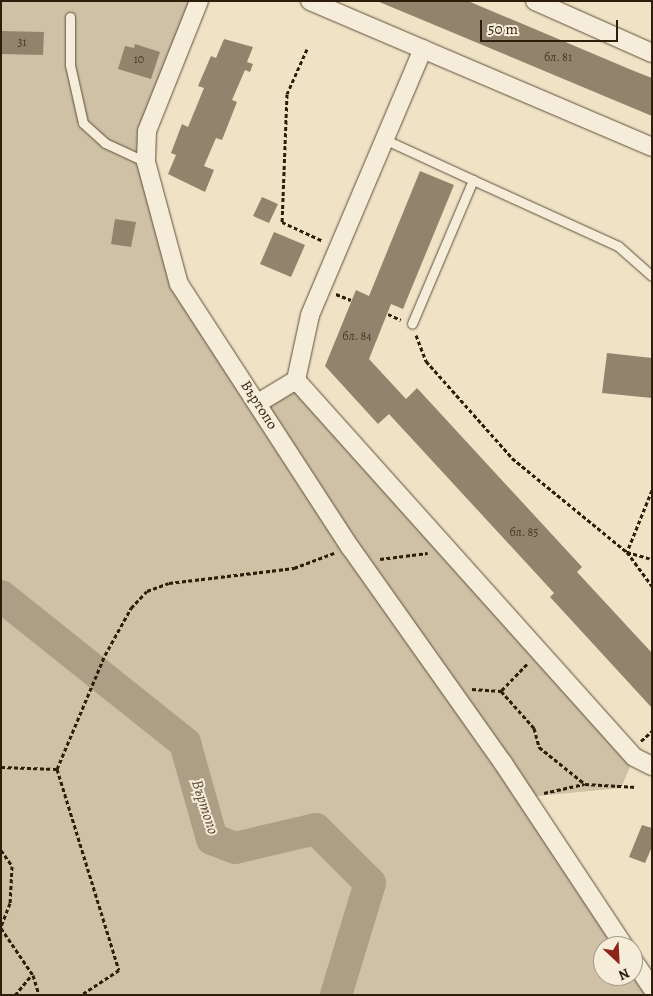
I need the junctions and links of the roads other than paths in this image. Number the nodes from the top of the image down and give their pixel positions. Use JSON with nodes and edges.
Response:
{"nodes":[{"id":1,"x":199,"y":1,"type":"edge"},
{"id":2,"x":310,"y":1,"type":"edge"},
{"id":3,"x":535,"y":1,"type":"edge"},
{"id":4,"x":70,"y":17,"type":"dead end"},
{"id":5,"x":423,"y":49,"type":"junction"},
{"id":6,"x":652,"y":53,"type":"edge"},
{"id":7,"x":386,"y":140,"type":"junction"},
{"id":8,"x":652,"y":147,"type":"edge"},
{"id":9,"x":146,"y":162,"type":"junction"},
{"id":10,"x":473,"y":180,"type":"junction"},
{"id":11,"x":652,"y":276,"type":"edge"},
{"id":12,"x":412,"y":324,"type":"road end"},
{"id":13,"x":296,"y":380,"type":"junction"},
{"id":14,"x":258,"y":403,"type":"junction"},
{"id":15,"x":652,"y":766,"type":"edge"},
{"id":16,"x":617,"y":936,"type":"edge"},
{"id":17,"x":643,"y":975,"type":"edge"},
{"id":18,"x":652,"y":988,"type":"edge"}],
"edges":[{"from":1,"to":9,"type":"street","name":"Въртопо"},
{"from":2,"to":5,"type":"street"},
{"from":3,"to":6,"type":"street"},
{"from":4,"to":9,"type":"lane"},
{"from":5,"to":7,"type":"street"},
{"from":5,"to":8,"type":"street"},
{"from":7,"to":10,"type":"lane"},
{"from":7,"to":13,"type":"street"},
{"from":9,"to":14,"type":"street","name":"Въртопо"},
{"from":10,"to":11,"type":"lane"},
{"from":10,"to":12,"type":"lane"},
{"from":13,"to":14,"type":"street"},
{"from":13,"to":15,"type":"street"},
{"from":14,"to":16,"type":"street","name":"Въртопо"},
{"from":17,"to":18,"type":"street"}]}
